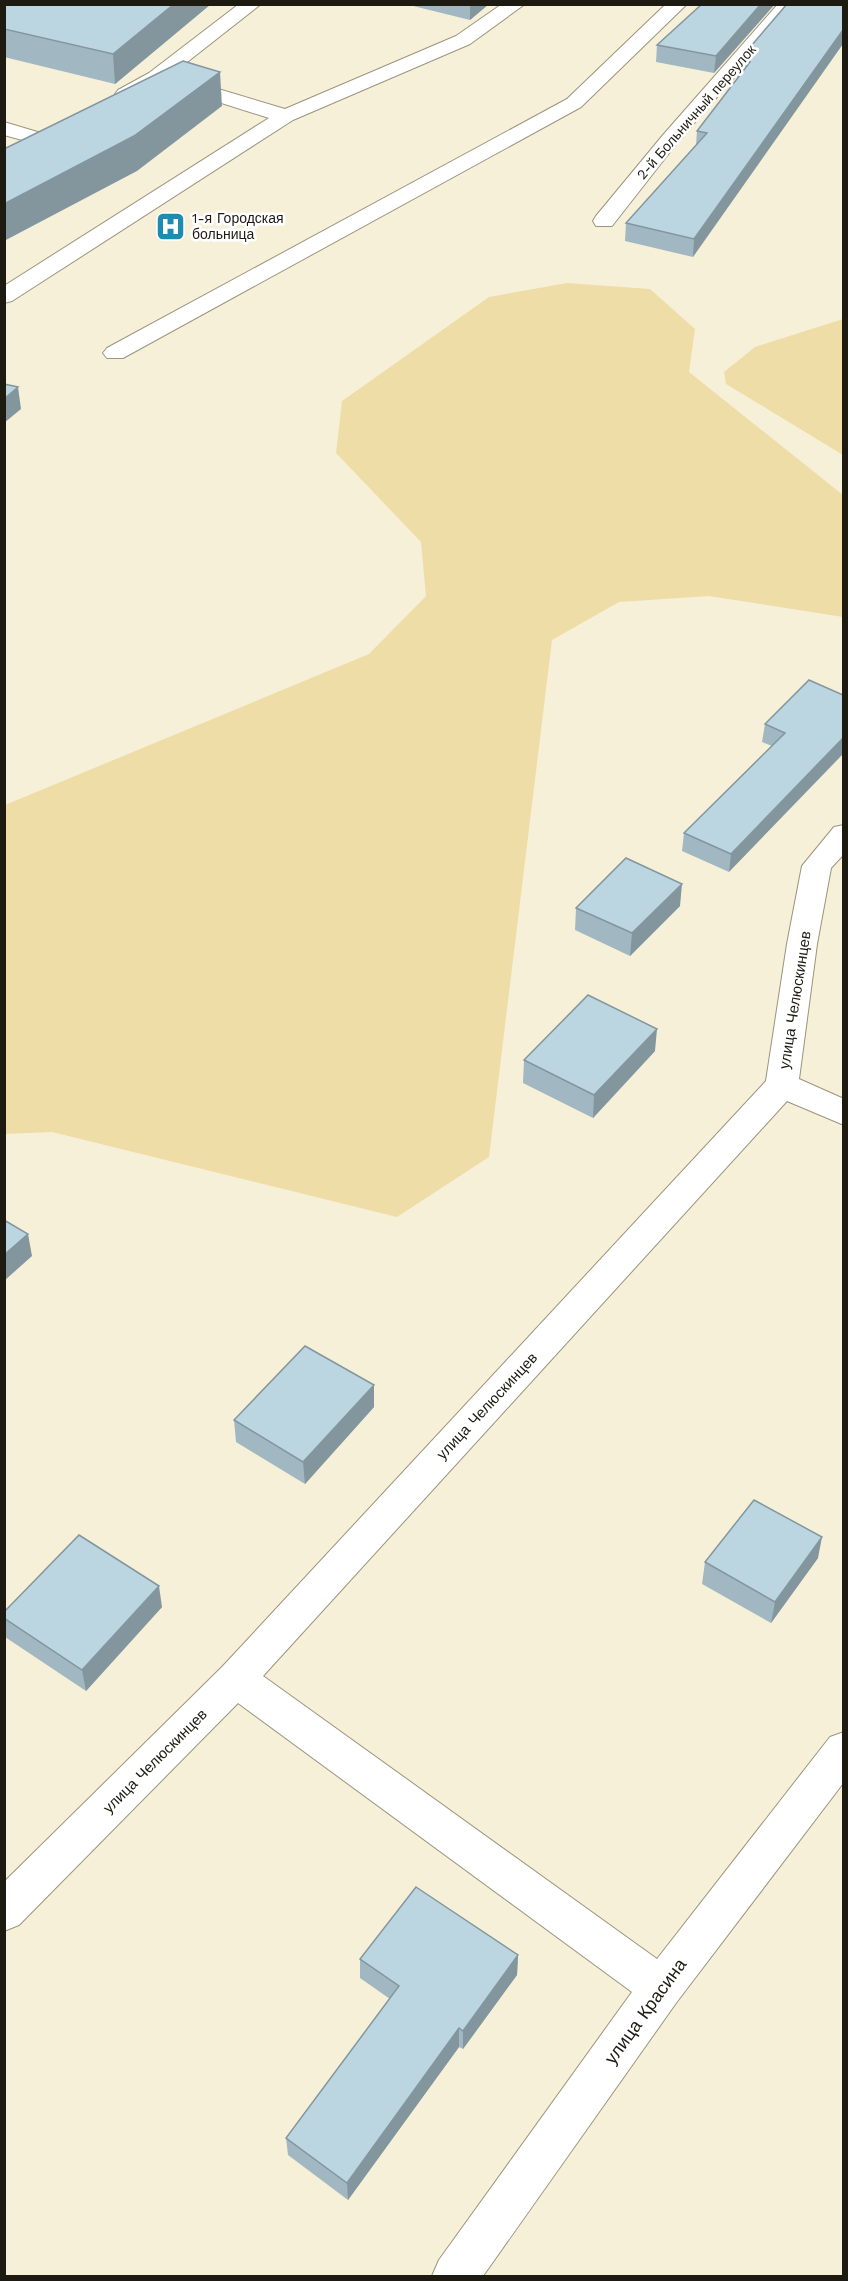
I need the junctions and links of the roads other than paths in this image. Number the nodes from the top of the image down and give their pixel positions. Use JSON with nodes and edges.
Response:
{"nodes":[{"id":1,"x":252,"y":4,"type":"edge"},
{"id":2,"x":516,"y":4,"type":"edge"},
{"id":3,"x":678,"y":4,"type":"edge"},
{"id":4,"x":789,"y":4,"type":"edge"},
{"id":5,"x":156,"y":76,"type":"junction"},
{"id":6,"x":105,"y":105,"type":"edge"},
{"id":7,"x":286,"y":116,"type":"junction"},
{"id":8,"x":4,"y":128,"type":"edge"},
{"id":9,"x":65,"y":128,"type":"edge"},
{"id":10,"x":44,"y":140,"type":"junction"},
{"id":11,"x":14,"y":153,"type":"edge"},
{"id":12,"x":604,"y":221,"type":"dead end"},
{"id":13,"x":4,"y":296,"type":"edge"},
{"id":14,"x":115,"y":353,"type":"dead end"},
{"id":15,"x":843,"y":834,"type":"edge"},
{"id":16,"x":782,"y":1085,"type":"junction"},
{"id":17,"x":843,"y":1113,"type":"edge"},
{"id":18,"x":236,"y":1679,"type":"junction"},
{"id":19,"x":843,"y":1750,"type":"edge"},
{"id":20,"x":4,"y":1911,"type":"edge"},
{"id":21,"x":661,"y":1988,"type":"junction"},
{"id":22,"x":455,"y":2277,"type":"edge"}],
"edges":[{"from":1,"to":5,"type":"street"},
{"from":2,"to":7,"type":"street"},
{"from":3,"to":14,"type":"street"},
{"from":4,"to":12,"type":"street","name":"2-й Больничный переулок"},
{"from":5,"to":6,"type":"street"},
{"from":5,"to":7,"type":"street"},
{"from":7,"to":13,"type":"street"},
{"from":8,"to":10,"type":"street"},
{"from":9,"to":10,"type":"street"},
{"from":10,"to":11,"type":"street"},
{"from":15,"to":16,"type":"street","name":"улица Челюскинцев"},
{"from":16,"to":17,"type":"street"},
{"from":16,"to":18,"type":"street","name":"улица Челюскинцев"},
{"from":18,"to":20,"type":"street","name":"улица Челюскинцев"},
{"from":18,"to":21,"type":"street"},
{"from":19,"to":21,"type":"street","name":"улица Красина"},
{"from":21,"to":22,"type":"street","name":"улица Красина"}]}
